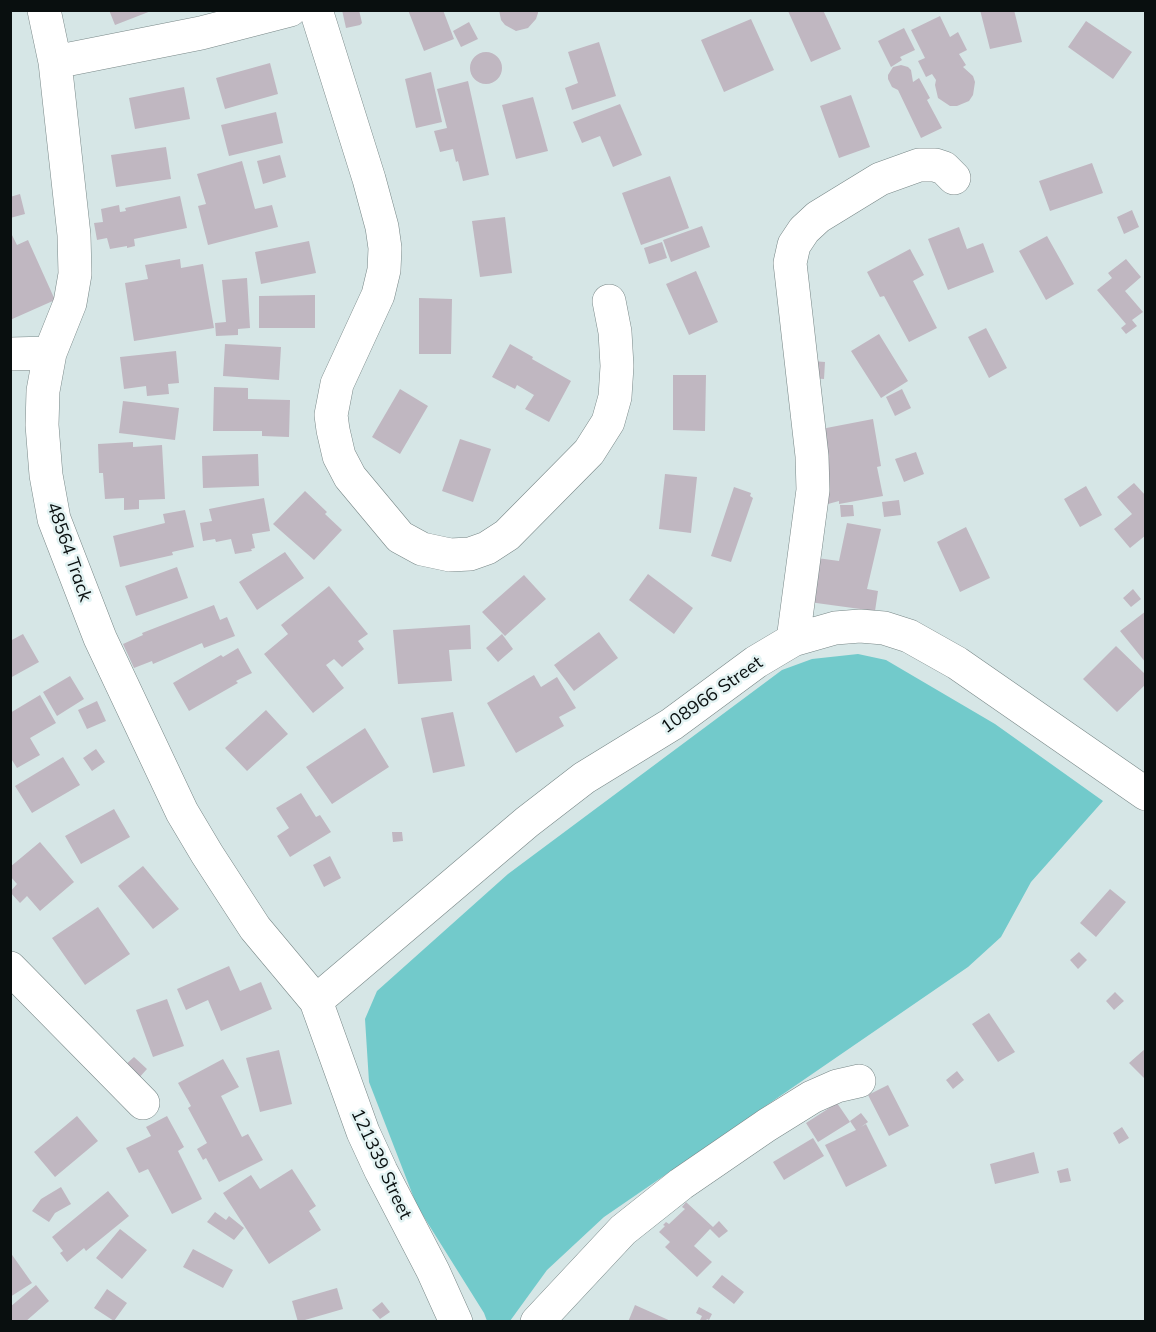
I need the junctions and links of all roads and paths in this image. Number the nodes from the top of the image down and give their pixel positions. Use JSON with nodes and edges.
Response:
{"nodes":[{"id":1,"x":44,"y":10,"type":"edge"},
{"id":2,"x":290,"y":10,"type":"edge"},
{"id":3,"x":316,"y":10,"type":"edge"},
{"id":4,"x":55,"y":62,"type":"junction"},
{"id":5,"x":954,"y":178,"type":"dead end"},
{"id":6,"x":609,"y":301,"type":"dead end"},
{"id":7,"x":50,"y":353,"type":"junction"},
{"id":8,"x":10,"y":354,"type":"edge"},
{"id":9,"x":793,"y":640,"type":"junction"},
{"id":10,"x":1146,"y":794,"type":"edge"},
{"id":11,"x":10,"y":968,"type":"edge"},
{"id":12,"x":316,"y":1001,"type":"junction"},
{"id":13,"x":858,"y":1081,"type":"dead end"},
{"id":14,"x":143,"y":1103,"type":"dead end"},
{"id":15,"x":456,"y":1322,"type":"edge"},
{"id":16,"x":537,"y":1322,"type":"edge"}],
"edges":[{"from":1,"to":4,"type":"street","name":"48564 Track"},
{"from":2,"to":4,"type":"street"},
{"from":3,"to":6,"type":"street"},
{"from":4,"to":7,"type":"street","name":"48564 Track"},
{"from":5,"to":9,"type":"street"},
{"from":7,"to":8,"type":"street"},
{"from":7,"to":12,"type":"street","name":"48564 Track"},
{"from":9,"to":10,"type":"street","name":"108966 Street"},
{"from":9,"to":12,"type":"street","name":"108966 Street"},
{"from":11,"to":14,"type":"street"},
{"from":12,"to":15,"type":"street","name":"121339 Street"},
{"from":13,"to":16,"type":"street"}]}
